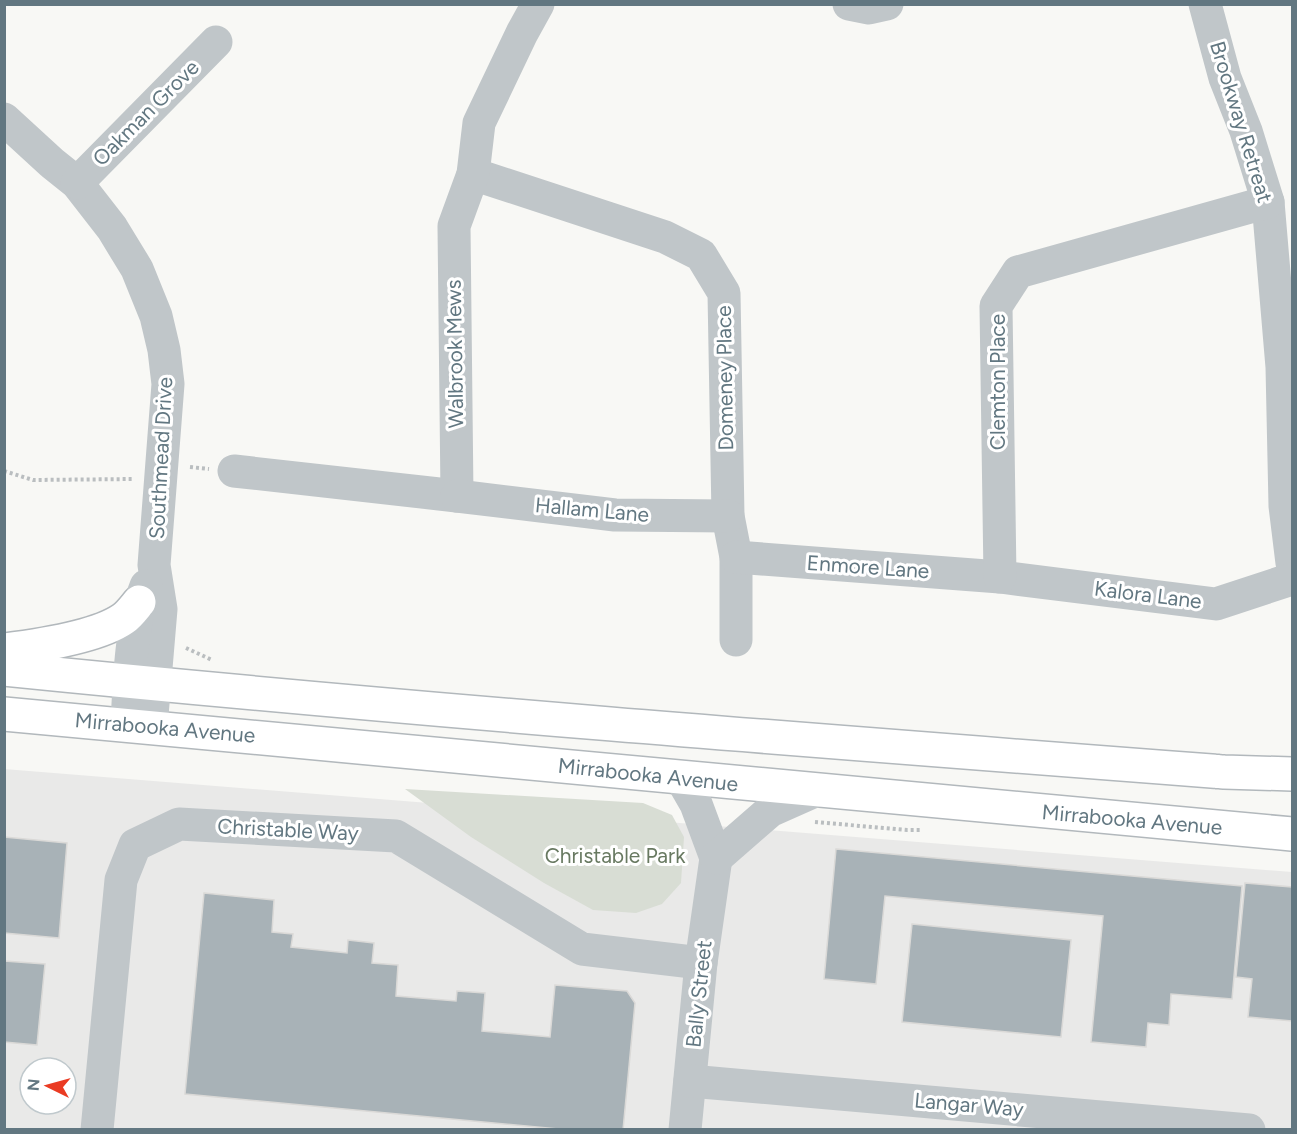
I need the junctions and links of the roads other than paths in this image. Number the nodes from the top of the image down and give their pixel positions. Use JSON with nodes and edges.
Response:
{"nodes":[{"id":1,"x":538,"y":4,"type":"edge"},
{"id":2,"x":849,"y":4,"type":"edge"},
{"id":3,"x":887,"y":4,"type":"edge"},
{"id":4,"x":1205,"y":4,"type":"edge"},
{"id":5,"x":216,"y":42,"type":"dead end"},
{"id":6,"x":4,"y":119,"type":"edge"},
{"id":7,"x":473,"y":174,"type":"junction"},
{"id":8,"x":76,"y":183,"type":"junction"},
{"id":9,"x":1268,"y":202,"type":"junction"},
{"id":10,"x":1287,"y":366,"type":"edge"},
{"id":11,"x":234,"y":471,"type":"road end"},
{"id":12,"x":457,"y":496,"type":"junction"},
{"id":13,"x":728,"y":516,"type":"junction"},
{"id":14,"x":736,"y":557,"type":"junction"},
{"id":15,"x":1293,"y":563,"type":"edge"},
{"id":16,"x":154,"y":565,"type":"junction"},
{"id":17,"x":1000,"y":577,"type":"junction"},
{"id":18,"x":1293,"y":579,"type":"edge"},
{"id":19,"x":139,"y":602,"type":"junction"},
{"id":20,"x":736,"y":640,"type":"dead end"},
{"id":21,"x":4,"y":650,"type":"edge"},
{"id":22,"x":4,"y":669,"type":"edge"},
{"id":23,"x":142,"y":682,"type":"junction"},
{"id":24,"x":4,"y":714,"type":"edge"},
{"id":25,"x":139,"y":726,"type":"junction"},
{"id":26,"x":1293,"y":774,"type":"edge"},
{"id":27,"x":681,"y":778,"type":"junction"},
{"id":28,"x":815,"y":791,"type":"junction"},
{"id":29,"x":1293,"y":834,"type":"edge"},
{"id":30,"x":716,"y":858,"type":"junction"},
{"id":31,"x":701,"y":963,"type":"junction"},
{"id":32,"x":690,"y":1080,"type":"junction"},
{"id":33,"x":97,"y":1130,"type":"edge"},
{"id":34,"x":685,"y":1130,"type":"edge"},
{"id":35,"x":1250,"y":1130,"type":"edge"}],
"edges":[{"from":1,"to":7,"type":"street","name":"Walbrook Mews"},
{"from":2,"to":3,"type":"street"},
{"from":4,"to":9,"type":"street","name":"Brookway Retreat"},
{"from":5,"to":8,"type":"street","name":"Oakman Grove"},
{"from":6,"to":8,"type":"street","name":"Southmead Drive"},
{"from":7,"to":12,"type":"street","name":"Walbrook Mews"},
{"from":7,"to":13,"type":"street","name":"Domeney Place"},
{"from":8,"to":16,"type":"street","name":"Southmead Drive"},
{"from":9,"to":10,"type":"street","name":"Brookway Retreat"},
{"from":9,"to":17,"type":"street","name":"Clemton Place"},
{"from":10,"to":15,"type":"street","name":"Brookway Retreat"},
{"from":11,"to":12,"type":"street"},
{"from":12,"to":13,"type":"street","name":"Hallam Lane"},
{"from":13,"to":14,"type":"street","name":"Domeney Place"},
{"from":14,"to":17,"type":"street","name":"Enmore Lane"},
{"from":14,"to":20,"type":"street","name":"Domeney Place"},
{"from":16,"to":19,"type":"street","name":"Southmead Drive"},
{"from":16,"to":23,"type":"street","name":"Southmead Drive"},
{"from":17,"to":18,"type":"street","name":"Kalora Lane"},
{"from":19,"to":21,"type":"main road"},
{"from":19,"to":23,"type":"street","name":"Southmead Drive"},
{"from":22,"to":23,"type":"main road","name":"Mirrabooka Avenue"},
{"from":23,"to":25,"type":"street","name":"Southmead Drive"},
{"from":23,"to":26,"type":"main road","name":"Mirrabooka Avenue"},
{"from":24,"to":25,"type":"main road","name":"Mirrabooka Avenue"},
{"from":25,"to":27,"type":"main road","name":"Mirrabooka Avenue"},
{"from":27,"to":28,"type":"main road","name":"Mirrabooka Avenue"},
{"from":27,"to":30,"type":"street","name":"Bally Street"},
{"from":28,"to":29,"type":"main road","name":"Mirrabooka Avenue"},
{"from":28,"to":30,"type":"street"},
{"from":30,"to":31,"type":"street","name":"Bally Street"},
{"from":31,"to":32,"type":"street","name":"Bally Street"},
{"from":31,"to":33,"type":"street","name":"Christable Way"},
{"from":32,"to":34,"type":"street","name":"Bally Street"},
{"from":32,"to":35,"type":"street","name":"Langar Way"}]}
